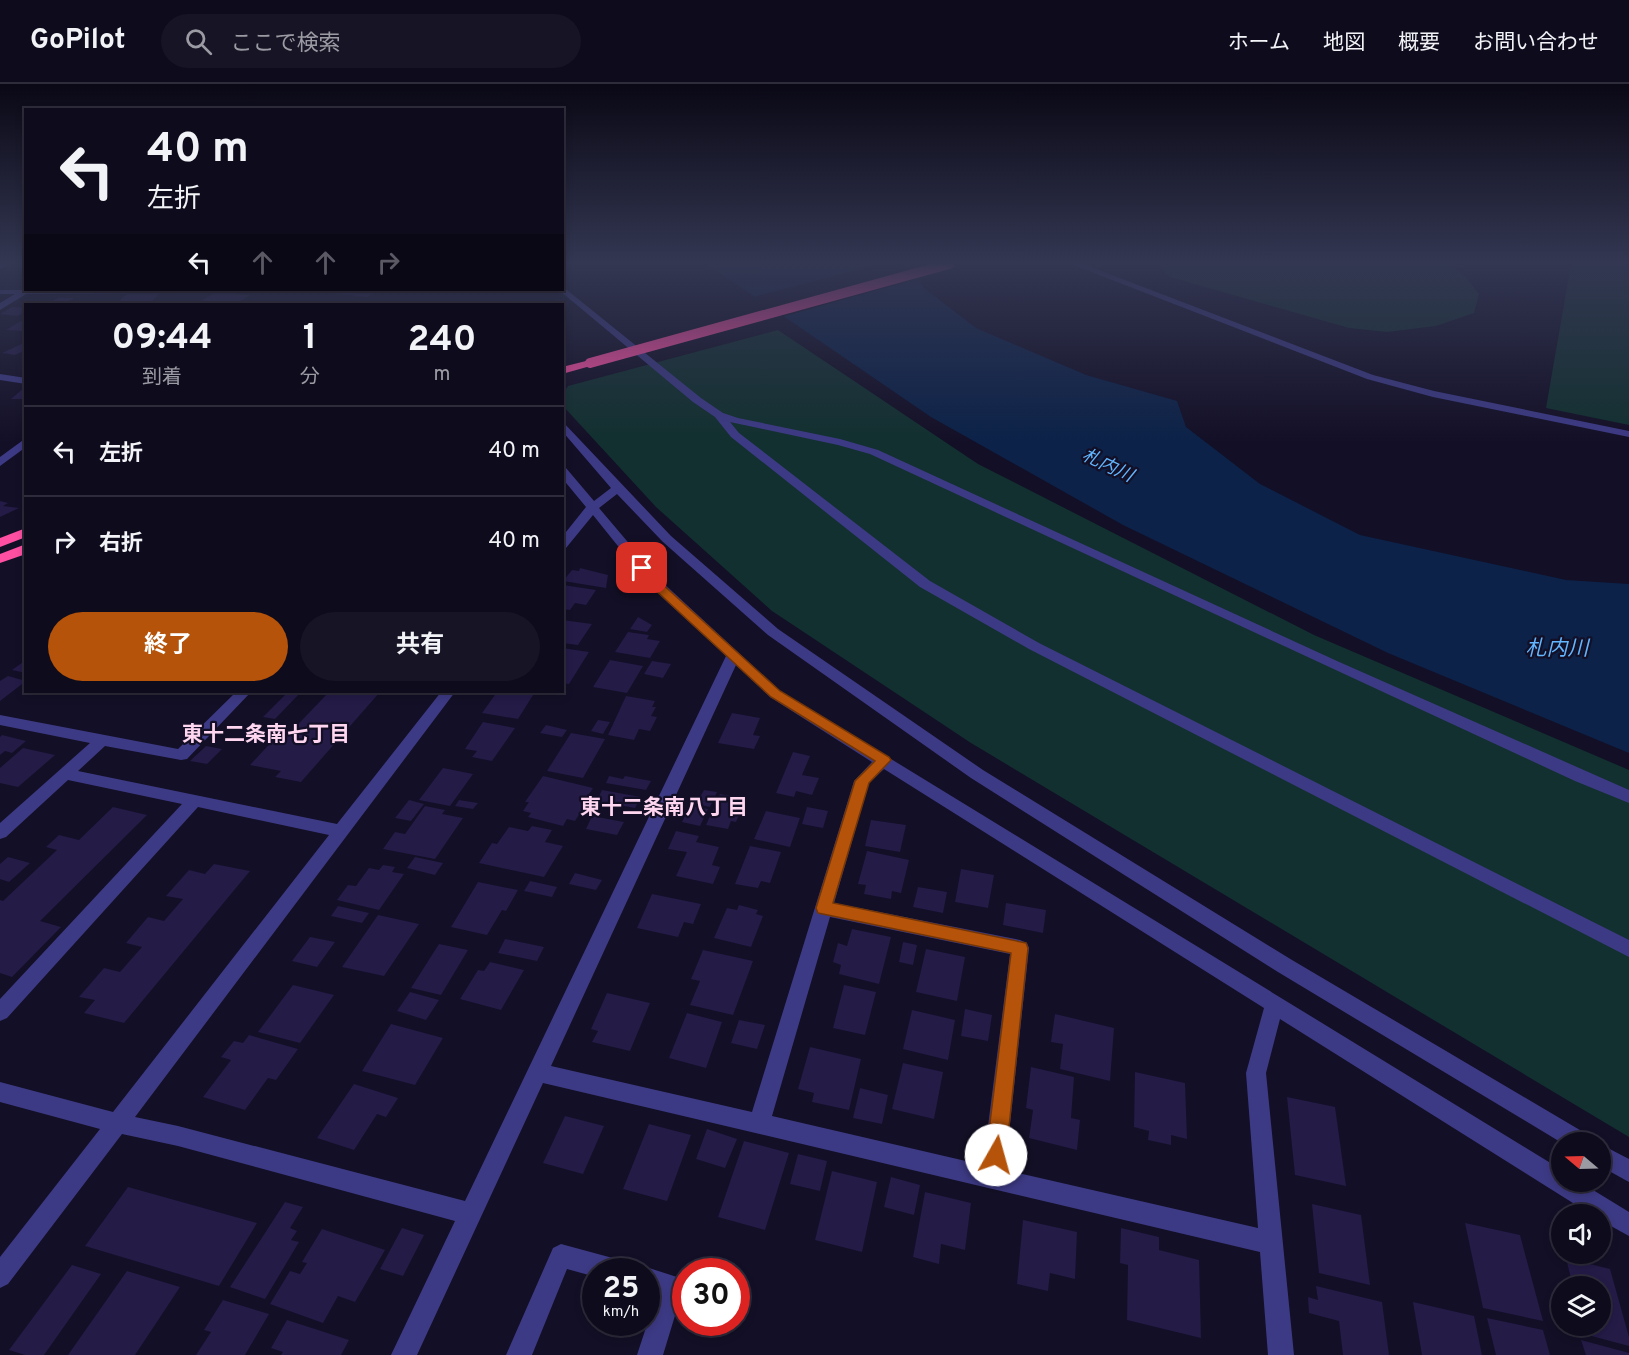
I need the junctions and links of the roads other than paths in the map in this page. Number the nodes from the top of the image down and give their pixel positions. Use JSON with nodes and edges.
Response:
{"nodes":[{"id":1,"x":605,"y":323,"type":"edge"},
{"id":2,"x":690,"y":323,"type":"edge"},
{"id":3,"x":734,"y":323,"type":"edge"},
{"id":4,"x":1230,"y":323,"type":"edge"},
{"id":5,"x":658,"y":332,"type":"dead end"},
{"id":6,"x":635,"y":338,"type":"dead end"},
{"id":7,"x":612,"y":345,"type":"dead end"},
{"id":8,"x":578,"y":354,"type":"dead end"},
{"id":9,"x":564,"y":358,"type":"edge"},
{"id":10,"x":564,"y":370,"type":"edge"},
{"id":11,"x":0,"y":377,"type":"edge"},
{"id":12,"x":24,"y":381,"type":"edge"},
{"id":13,"x":719,"y":415,"type":"junction"},
{"id":14,"x":564,"y":426,"type":"edge"},
{"id":15,"x":1629,"y":434,"type":"edge"},
{"id":16,"x":24,"y":443,"type":"edge"},
{"id":17,"x":0,"y":463,"type":"edge"},
{"id":18,"x":564,"y":473,"type":"edge"},
{"id":19,"x":616,"y":488,"type":"junction"},
{"id":20,"x":592,"y":508,"type":"junction"},
{"id":21,"x":24,"y":533,"type":"edge"},
{"id":22,"x":567,"y":533,"type":"edge"},
{"id":23,"x":0,"y":543,"type":"edge"},
{"id":24,"x":24,"y":549,"type":"edge"},
{"id":25,"x":0,"y":559,"type":"edge"},
{"id":26,"x":733,"y":656,"type":"junction"},
{"id":27,"x":243,"y":693,"type":"edge"},
{"id":28,"x":447,"y":693,"type":"edge"},
{"id":29,"x":0,"y":720,"type":"edge"},
{"id":30,"x":102,"y":740,"type":"junction"},
{"id":31,"x":884,"y":760,"type":"junction"},
{"id":32,"x":66,"y":774,"type":"junction"},
{"id":33,"x":1629,"y":797,"type":"edge"},
{"id":34,"x":195,"y":800,"type":"junction"},
{"id":35,"x":341,"y":831,"type":"junction"},
{"id":36,"x":0,"y":833,"type":"edge"},
{"id":37,"x":824,"y":908,"type":"junction"},
{"id":38,"x":1629,"y":949,"type":"edge"},
{"id":39,"x":1274,"y":1006,"type":"junction"},
{"id":40,"x":0,"y":1012,"type":"edge"},
{"id":41,"x":538,"y":1072,"type":"junction"},
{"id":42,"x":0,"y":1092,"type":"edge"},
{"id":43,"x":116,"y":1123,"type":"junction"},
{"id":44,"x":759,"y":1124,"type":"junction"},
{"id":45,"x":1564,"y":1132,"type":"edge"},
{"id":46,"x":1611,"y":1160,"type":"edge"},
{"id":47,"x":1629,"y":1171,"type":"edge"},
{"id":48,"x":993,"y":1178,"type":"junction"},
{"id":49,"x":472,"y":1214,"type":"junction"},
{"id":50,"x":1629,"y":1225,"type":"edge"},
{"id":51,"x":1271,"y":1243,"type":"junction"},
{"id":52,"x":582,"y":1262,"type":"edge"},
{"id":53,"x":0,"y":1276,"type":"edge"},
{"id":54,"x":660,"y":1283,"type":"edge"},
{"id":55,"x":660,"y":1324,"type":"edge"},
{"id":56,"x":656,"y":1336,"type":"edge"},
{"id":57,"x":404,"y":1355,"type":"edge"},
{"id":58,"x":519,"y":1355,"type":"edge"},
{"id":59,"x":650,"y":1355,"type":"edge"},
{"id":60,"x":1281,"y":1355,"type":"edge"}],
"edges":[{"from":1,"to":13,"type":"street"},
{"from":2,"to":5,"type":"highway"},
{"from":3,"to":10,"type":"highway","bridge":true},
{"from":4,"to":15,"type":"street"},
{"from":6,"to":7,"type":"highway"},
{"from":8,"to":9,"type":"highway"},
{"from":11,"to":12,"type":"street"},
{"from":13,"to":33,"type":"street"},
{"from":13,"to":38,"type":"street"},
{"from":14,"to":19,"type":"street"},
{"from":16,"to":17,"type":"street"},
{"from":18,"to":20,"type":"street"},
{"from":19,"to":20,"type":"street"},
{"from":19,"to":45,"type":"street"},
{"from":20,"to":22,"type":"street"},
{"from":20,"to":26,"type":"street"},
{"from":21,"to":23,"type":"highway"},
{"from":24,"to":25,"type":"highway"},
{"from":26,"to":31,"type":"street"},
{"from":26,"to":41,"type":"street"},
{"from":27,"to":30,"type":"street"},
{"from":28,"to":35,"type":"street"},
{"from":29,"to":30,"type":"street"},
{"from":30,"to":32,"type":"street"},
{"from":31,"to":37,"type":"street"},
{"from":31,"to":39,"type":"street"},
{"from":32,"to":34,"type":"street"},
{"from":32,"to":36,"type":"street"},
{"from":34,"to":35,"type":"street"},
{"from":34,"to":40,"type":"street"},
{"from":35,"to":43,"type":"street"},
{"from":37,"to":44,"type":"street"},
{"from":37,"to":48,"type":"street"},
{"from":39,"to":50,"type":"street"},
{"from":39,"to":51,"type":"street"},
{"from":41,"to":44,"type":"street"},
{"from":41,"to":49,"type":"street"},
{"from":42,"to":43,"type":"street"},
{"from":43,"to":49,"type":"street"},
{"from":43,"to":53,"type":"street"},
{"from":44,"to":48,"type":"street"},
{"from":46,"to":47,"type":"street"},
{"from":48,"to":51,"type":"street"},
{"from":49,"to":57,"type":"street"},
{"from":51,"to":60,"type":"street"},
{"from":52,"to":58,"type":"street"},
{"from":54,"to":55,"type":"street"},
{"from":56,"to":59,"type":"street"}]}
